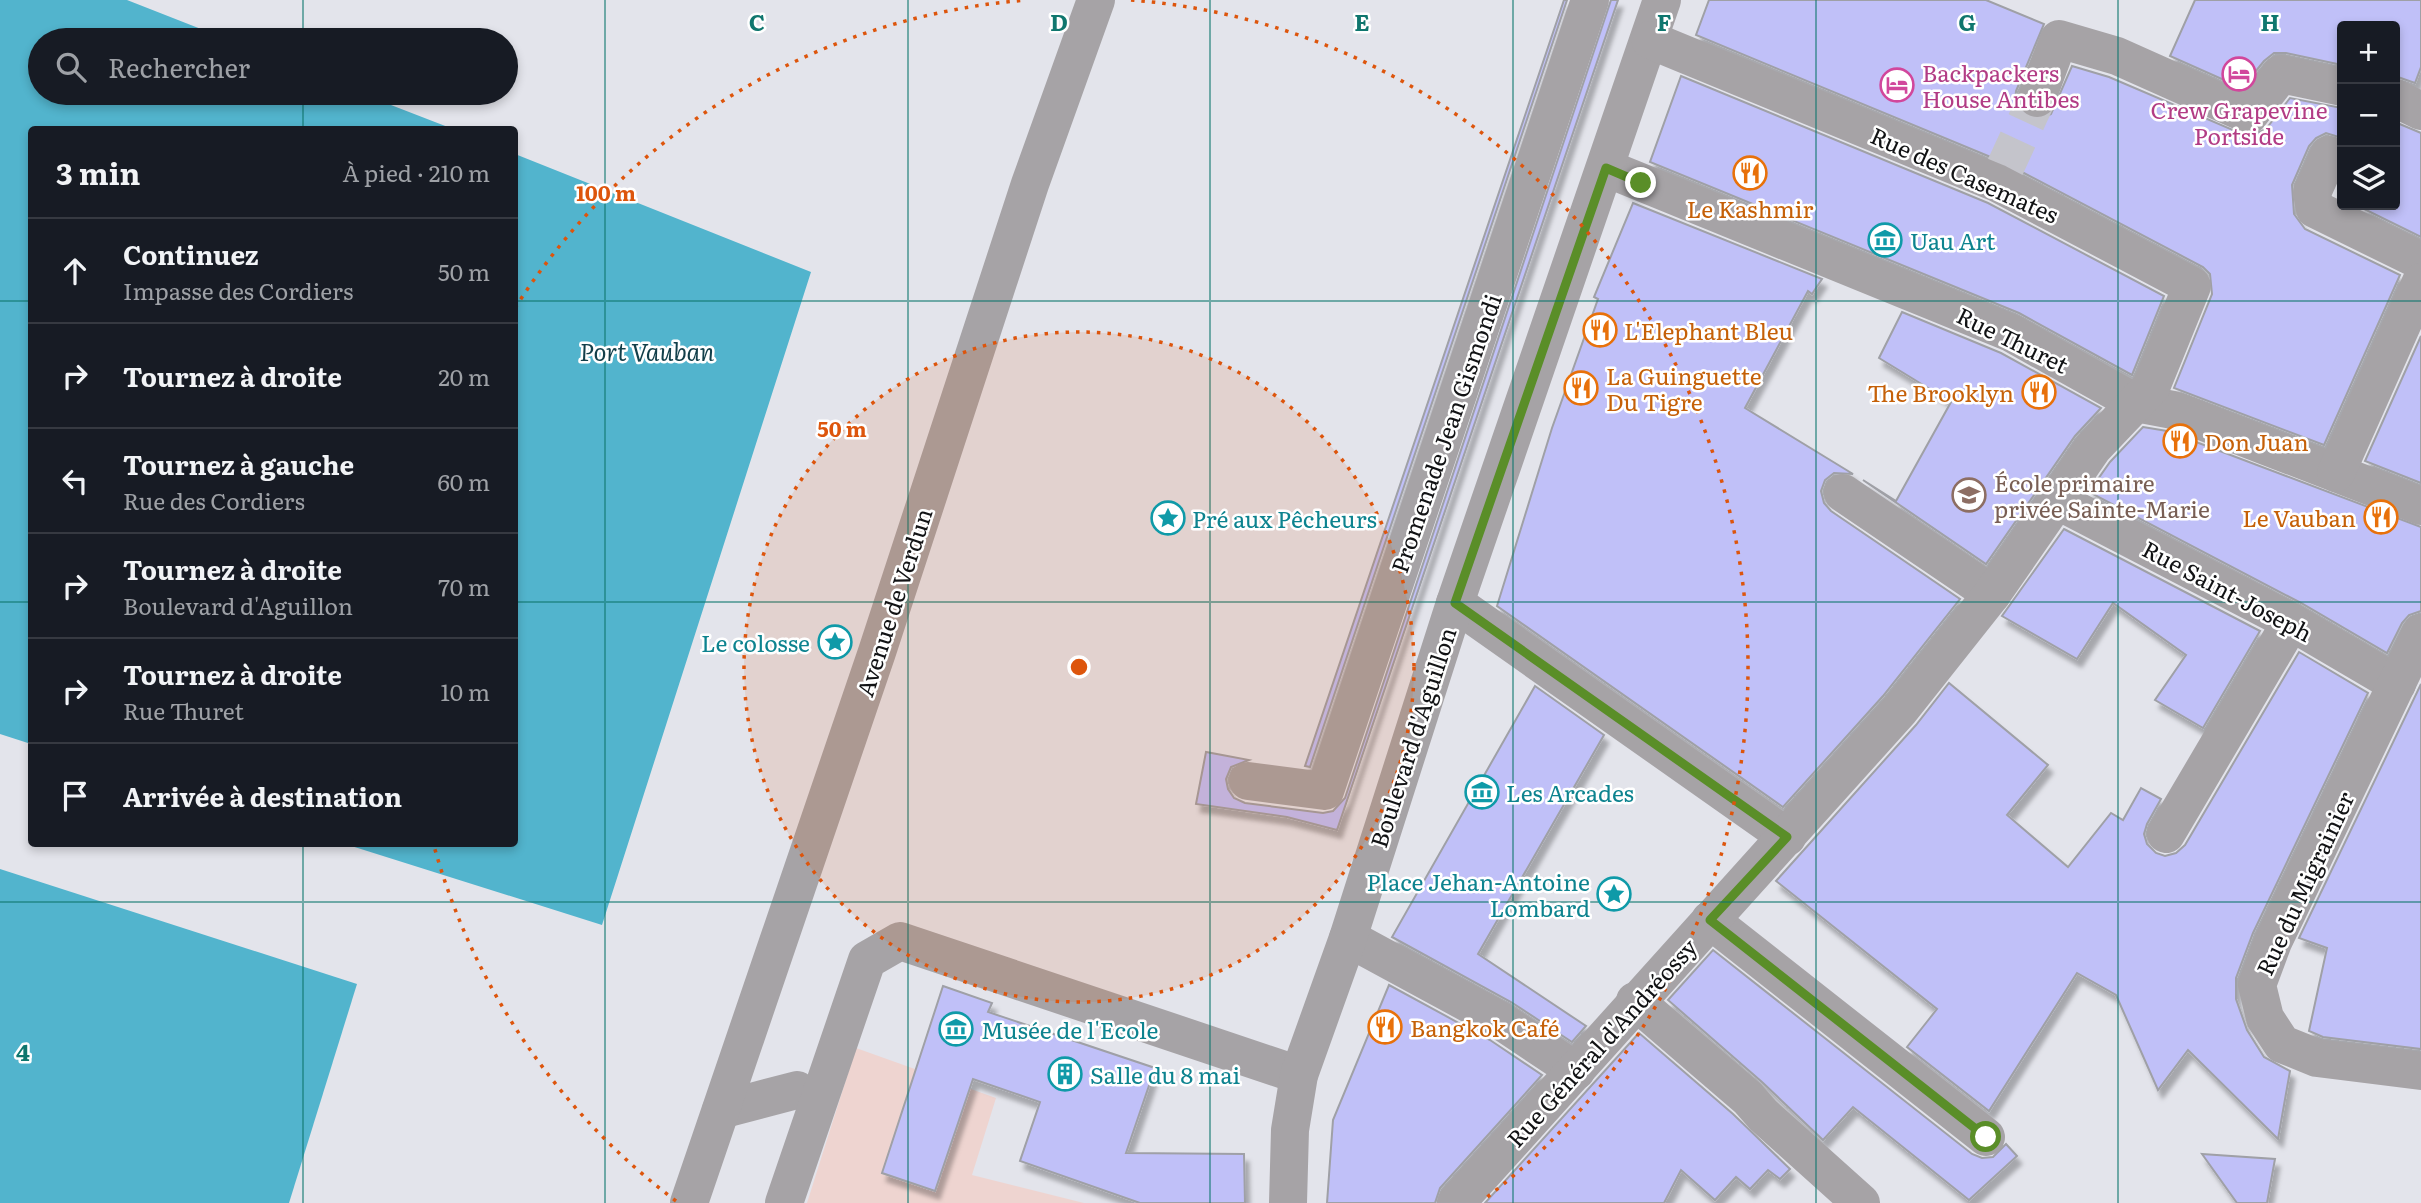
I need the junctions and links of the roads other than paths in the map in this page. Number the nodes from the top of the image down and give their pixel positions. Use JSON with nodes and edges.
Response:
{"nodes":[{"id":1,"x":1097,"y":0,"type":"edge"},
{"id":2,"x":1590,"y":0,"type":"edge"},
{"id":3,"x":1662,"y":0,"type":"edge"},
{"id":4,"x":1650,"y":40,"type":"junction"},
{"id":5,"x":2337,"y":86,"type":"edge"},
{"id":6,"x":2037,"y":98,"type":"tunnel mouth"},
{"id":7,"x":2400,"y":100,"type":"edge"},
{"id":8,"x":2421,"y":111,"type":"edge"},
{"id":9,"x":2329,"y":155,"type":"dead end"},
{"id":10,"x":1606,"y":168,"type":"junction"},
{"id":11,"x":2421,"y":261,"type":"edge"},
{"id":12,"x":2421,"y":282,"type":"edge"},
{"id":13,"x":2136,"y":403,"type":"junction"},
{"id":14,"x":2336,"y":473,"type":"junction"},
{"id":15,"x":1843,"y":493,"type":"dead end"},
{"id":16,"x":2056,"y":500,"type":"junction"},
{"id":17,"x":2421,"y":506,"type":"edge"},
{"id":18,"x":1992,"y":594,"type":"junction"},
{"id":19,"x":1455,"y":603,"type":"junction"},
{"id":20,"x":2291,"y":622,"type":"junction"},
{"id":21,"x":2421,"y":633,"type":"edge"},
{"id":22,"x":2397,"y":684,"type":"junction"},
{"id":23,"x":1248,"y":781,"type":"dead end"},
{"id":24,"x":2166,"y":834,"type":"dead end"},
{"id":25,"x":1787,"y":837,"type":"junction"},
{"id":26,"x":1710,"y":920,"type":"junction"},
{"id":27,"x":1348,"y":938,"type":"junction"},
{"id":28,"x":1635,"y":1001,"type":"junction"},
{"id":29,"x":1576,"y":1071,"type":"junction"},
{"id":30,"x":2421,"y":1071,"type":"edge"},
{"id":31,"x":1299,"y":1075,"type":"junction"},
{"id":32,"x":797,"y":1090,"type":"dead end"},
{"id":33,"x":721,"y":1110,"type":"junction"},
{"id":34,"x":1986,"y":1137,"type":"dead end"},
{"id":35,"x":689,"y":1203,"type":"edge"},
{"id":36,"x":784,"y":1203,"type":"edge"},
{"id":37,"x":1289,"y":1203,"type":"edge"},
{"id":38,"x":1456,"y":1203,"type":"edge"},
{"id":39,"x":1861,"y":1203,"type":"edge"}],
"edges":[{"from":1,"to":33,"type":"street","name":"Avenue de Verdun"},
{"from":2,"to":23,"type":"street","name":"Promenade Jean Gismondi"},
{"from":3,"to":4,"type":"street","name":"Boulevard d'Aguillon"},
{"from":4,"to":10,"type":"street","name":"Boulevard d'Aguillon"},
{"from":4,"to":13,"type":"street","name":"Rue des Casemates"},
{"from":5,"to":6,"type":"street"},
{"from":7,"to":8,"type":"street"},
{"from":9,"to":11,"type":"street"},
{"from":10,"to":13,"type":"street","name":"Rue Thuret"},
{"from":10,"to":19,"type":"street","name":"Boulevard d'Aguillon"},
{"from":12,"to":14,"type":"street"},
{"from":13,"to":14,"type":"street","name":"Rue Thuret"},
{"from":13,"to":16,"type":"street","name":"Rue Général d'Andréossy"},
{"from":14,"to":17,"type":"street","name":"Rue Thuret"},
{"from":15,"to":18,"type":"street"},
{"from":16,"to":18,"type":"street","name":"Rue Général d'Andréossy"},
{"from":16,"to":20,"type":"street","name":"Rue Saint-Joseph"},
{"from":18,"to":25,"type":"street","name":"Rue Général d'Andréossy"},
{"from":19,"to":25,"type":"street"},
{"from":19,"to":27,"type":"street","name":"Boulevard d'Aguillon"},
{"from":20,"to":22,"type":"street","name":"Rue Saint-Joseph"},
{"from":20,"to":24,"type":"street"},
{"from":21,"to":22,"type":"street","name":"Rue du Migrainier"},
{"from":22,"to":30,"type":"street","name":"Rue du Migrainier"},
{"from":25,"to":26,"type":"street","name":"Rue Général d'Andréossy"},
{"from":26,"to":28,"type":"street","name":"Rue Général d'Andréossy"},
{"from":26,"to":34,"type":"street"},
{"from":27,"to":29,"type":"street"},
{"from":27,"to":31,"type":"street","name":"Boulevard d'Aguillon"},
{"from":28,"to":29,"type":"street","name":"Rue Général d'Andréossy"},
{"from":28,"to":39,"type":"street"},
{"from":29,"to":38,"type":"street","name":"Rue Général d'Andréossy"},
{"from":31,"to":36,"type":"street"},
{"from":31,"to":37,"type":"street","name":"Boulevard d'Aguillon"},
{"from":32,"to":33,"type":"street"},
{"from":33,"to":35,"type":"street","name":"Avenue de Verdun"}]}
